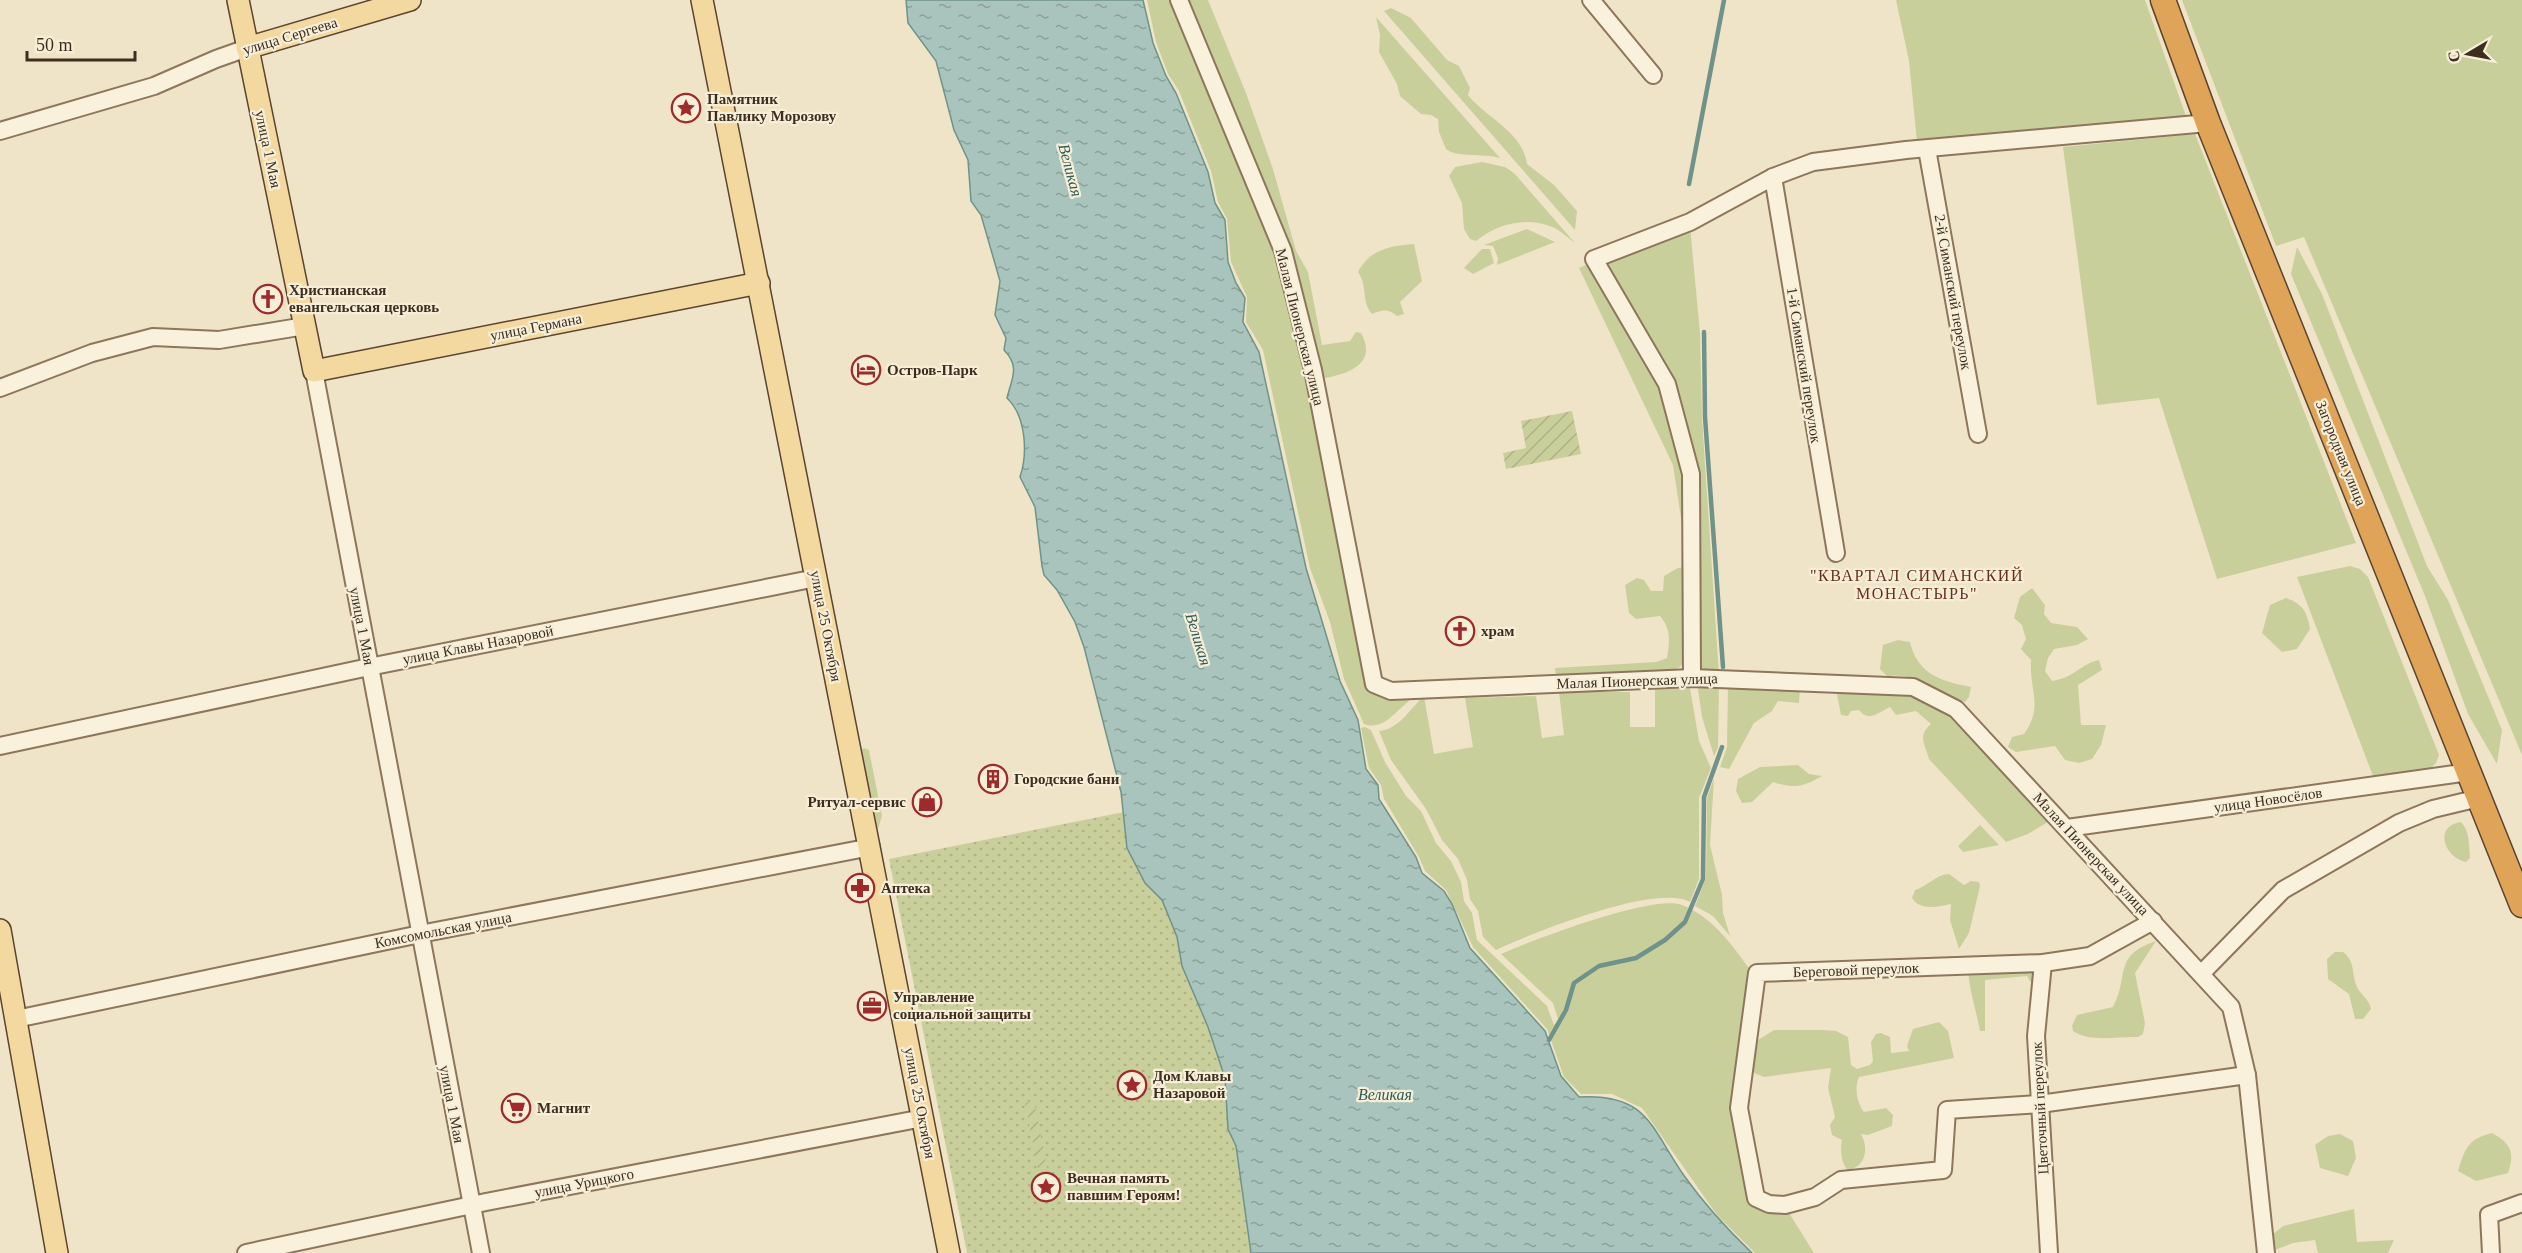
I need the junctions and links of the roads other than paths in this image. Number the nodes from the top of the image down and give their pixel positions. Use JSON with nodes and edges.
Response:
{"nodes":[{"id":1,"x":238,"y":0,"type":"edge"},
{"id":2,"x":410,"y":0,"type":"edge"},
{"id":3,"x":702,"y":0,"type":"edge"},
{"id":4,"x":1179,"y":0,"type":"edge"},
{"id":5,"x":1591,"y":0,"type":"edge"},
{"id":6,"x":2163,"y":0,"type":"edge"},
{"id":7,"x":248,"y":48,"type":"junction"},
{"id":8,"x":1653,"y":75,"type":"dead end"},
{"id":9,"x":2208,"y":123,"type":"junction"},
{"id":10,"x":0,"y":131,"type":"edge"},
{"id":11,"x":1927,"y":149,"type":"junction"},
{"id":12,"x":1773,"y":177,"type":"junction"},
{"id":13,"x":759,"y":284,"type":"junction"},
{"id":14,"x":305,"y":326,"type":"junction"},
{"id":15,"x":314,"y":371,"type":"junction"},
{"id":16,"x":0,"y":388,"type":"edge"},
{"id":17,"x":1978,"y":434,"type":"dead end"},
{"id":18,"x":1836,"y":553,"type":"dead end"},
{"id":19,"x":816,"y":578,"type":"junction"},
{"id":20,"x":369,"y":666,"type":"junction"},
{"id":21,"x":1692,"y":678,"type":"junction"},
{"id":22,"x":0,"y":746,"type":"edge"},
{"id":23,"x":2469,"y":772,"type":"junction"},
{"id":24,"x":2479,"y":798,"type":"junction"},
{"id":25,"x":2067,"y":828,"type":"junction"},
{"id":26,"x":870,"y":847,"type":"junction"},
{"id":27,"x":2522,"y":904,"type":"edge"},
{"id":28,"x":2153,"y":921,"type":"junction"},
{"id":29,"x":0,"y":930,"type":"edge"},
{"id":30,"x":420,"y":934,"type":"junction"},
{"id":31,"x":2043,"y":963,"type":"junction"},
{"id":32,"x":2201,"y":974,"type":"junction"},
{"id":33,"x":16,"y":1018,"type":"junction"},
{"id":34,"x":2247,"y":1075,"type":"junction"},
{"id":35,"x":2040,"y":1104,"type":"junction"},
{"id":36,"x":923,"y":1118,"type":"junction"},
{"id":37,"x":2522,"y":1203,"type":"edge"},
{"id":38,"x":472,"y":1205,"type":"junction"},
{"id":39,"x":57,"y":1253,"type":"edge"},
{"id":40,"x":246,"y":1253,"type":"edge"},
{"id":41,"x":481,"y":1253,"type":"edge"},
{"id":42,"x":950,"y":1253,"type":"edge"},
{"id":43,"x":2049,"y":1253,"type":"edge"},
{"id":44,"x":2266,"y":1253,"type":"edge"},
{"id":45,"x":2491,"y":1253,"type":"edge"}],
"edges":[{"from":1,"to":7,"type":"main road","name":"улица 1 Мая"},
{"from":2,"to":7,"type":"main road","name":"улица Сергеева"},
{"from":3,"to":13,"type":"main road","name":"улица 25 Октября"},
{"from":4,"to":21,"type":"street","name":"Малая Пионерская улица"},
{"from":5,"to":8,"type":"street"},
{"from":6,"to":9,"type":"highway","name":"Загородная улица"},
{"from":7,"to":10,"type":"street","name":"улица Сергеева"},
{"from":7,"to":14,"type":"main road","name":"улица 1 Мая"},
{"from":9,"to":11,"type":"street"},
{"from":9,"to":23,"type":"highway","name":"Загородная улица"},
{"from":11,"to":12,"type":"street"},
{"from":11,"to":17,"type":"street","name":"2-й Симанский переулок"},
{"from":12,"to":18,"type":"street","name":"1-й Симанский переулок"},
{"from":12,"to":21,"type":"street"},
{"from":13,"to":15,"type":"main road","name":"улица Германа"},
{"from":13,"to":19,"type":"main road","name":"улица 25 Октября"},
{"from":14,"to":15,"type":"main road","name":"улица 1 Мая"},
{"from":14,"to":16,"type":"street"},
{"from":15,"to":20,"type":"street","name":"улица 1 Мая"},
{"from":19,"to":20,"type":"street","name":"улица Клавы Назаровой"},
{"from":19,"to":26,"type":"main road","name":"улица 25 Октября"},
{"from":20,"to":22,"type":"street","name":"улица Клавы Назаровой"},
{"from":20,"to":30,"type":"street","name":"улица 1 Мая"},
{"from":21,"to":25,"type":"street","name":"Малая Пионерская улица"},
{"from":23,"to":24,"type":"highway","name":"Загородная улица"},
{"from":23,"to":25,"type":"street","name":"улица Новосёлов"},
{"from":24,"to":27,"type":"highway","name":"Загородная улица"},
{"from":24,"to":32,"type":"street"},
{"from":25,"to":28,"type":"street","name":"Малая Пионерская улица"},
{"from":26,"to":30,"type":"street","name":"Комсомольская улица"},
{"from":26,"to":36,"type":"main road","name":"улица 25 Октября"},
{"from":28,"to":31,"type":"street","name":"Береговой переулок"},
{"from":28,"to":32,"type":"street","name":"Малая Пионерская улица"},
{"from":29,"to":33,"type":"main road"},
{"from":30,"to":33,"type":"street","name":"Комсомольская улица"},
{"from":30,"to":38,"type":"street","name":"улица 1 Мая"},
{"from":31,"to":35,"type":"street","name":"Цветочный переулок"},
{"from":31,"to":35,"type":"street","name":"Береговой переулок"},
{"from":32,"to":34,"type":"street","name":"Малая Пионерская улица"},
{"from":33,"to":39,"type":"main road"},
{"from":34,"to":35,"type":"street"},
{"from":34,"to":44,"type":"street","name":"Малая Пионерская улица"},
{"from":35,"to":43,"type":"street","name":"Цветочный переулок"},
{"from":36,"to":38,"type":"street","name":"улица Урицкого"},
{"from":36,"to":42,"type":"main road","name":"улица 25 Октября"},
{"from":37,"to":45,"type":"street"},
{"from":38,"to":40,"type":"street","name":"улица Урицкого"},
{"from":38,"to":41,"type":"street","name":"улица 1 Мая"}]}
